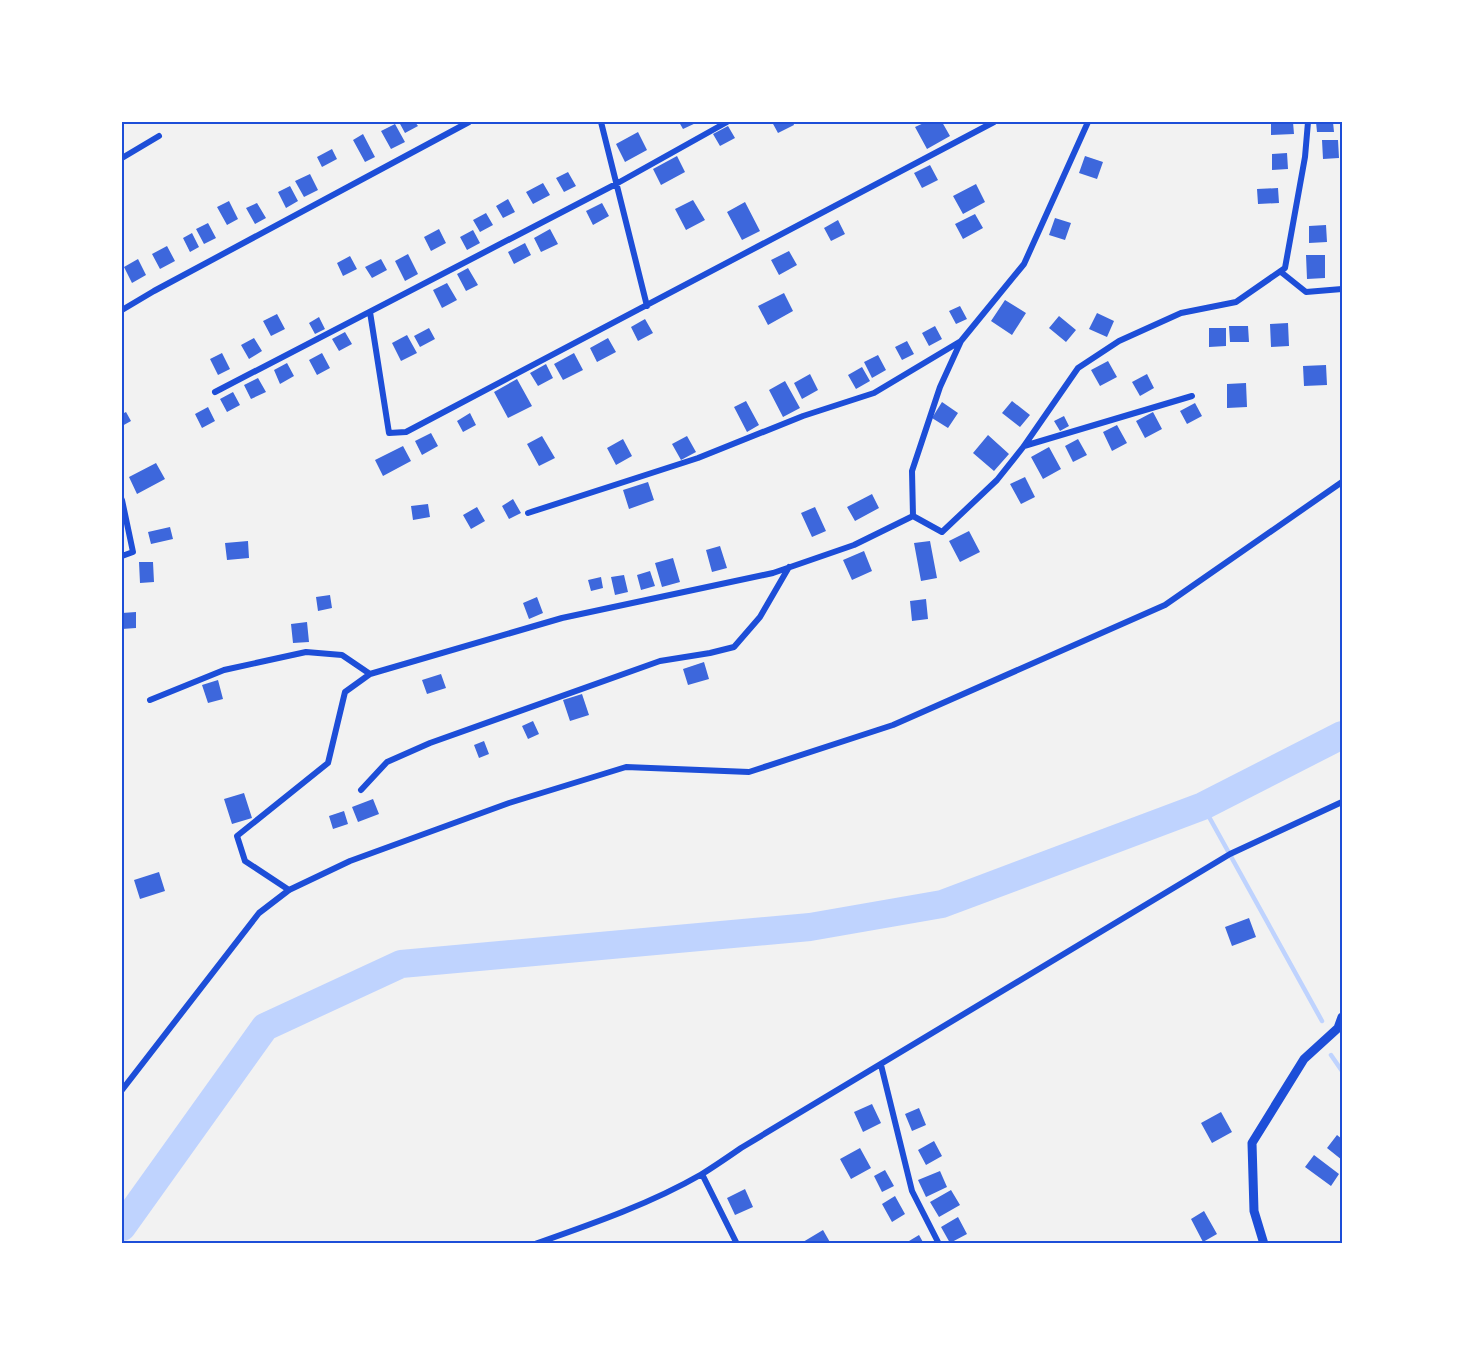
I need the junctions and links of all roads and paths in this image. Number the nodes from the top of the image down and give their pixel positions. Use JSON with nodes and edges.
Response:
{"nodes":[{"id":1,"x":469,"y":122,"type":"edge"},
{"id":2,"x":601,"y":122,"type":"edge"},
{"id":3,"x":727,"y":122,"type":"edge"},
{"id":4,"x":994,"y":122,"type":"edge"},
{"id":5,"x":1088,"y":122,"type":"edge"},
{"id":6,"x":1308,"y":122,"type":"edge"},
{"id":7,"x":159,"y":136,"type":"dead end"},
{"id":8,"x":122,"y":158,"type":"edge"},
{"id":9,"x":616,"y":184,"type":"junction"},
{"id":10,"x":1281,"y":272,"type":"junction"},
{"id":11,"x":1342,"y":290,"type":"edge"},
{"id":12,"x":647,"y":306,"type":"junction"},
{"id":13,"x":122,"y":310,"type":"edge"},
{"id":14,"x":370,"y":312,"type":"junction"},
{"id":15,"x":962,"y":341,"type":"junction"},
{"id":16,"x":215,"y":392,"type":"dead end"},
{"id":17,"x":1192,"y":396,"type":"dead end"},
{"id":18,"x":1024,"y":446,"type":"junction"},
{"id":19,"x":1342,"y":482,"type":"edge"},
{"id":20,"x":122,"y":500,"type":"edge"},
{"id":21,"x":528,"y":513,"type":"dead end"},
{"id":22,"x":913,"y":516,"type":"junction"},
{"id":23,"x":122,"y":556,"type":"edge"},
{"id":24,"x":789,"y":567,"type":"junction"},
{"id":25,"x":370,"y":674,"type":"junction"},
{"id":26,"x":150,"y":700,"type":"dead end"},
{"id":27,"x":361,"y":790,"type":"dead end"},
{"id":28,"x":1342,"y":802,"type":"edge"},
{"id":29,"x":289,"y":890,"type":"junction"},
{"id":30,"x":1342,"y":1017,"type":"edge"},
{"id":31,"x":881,"y":1065,"type":"junction"},
{"id":32,"x":122,"y":1075,"type":"edge"},
{"id":33,"x":127,"y":1083,"type":"junction"},
{"id":34,"x":122,"y":1090,"type":"edge"},
{"id":35,"x":702,"y":1174,"type":"junction"},
{"id":36,"x":543,"y":1242,"type":"edge"},
{"id":37,"x":535,"y":1244,"type":"edge"},
{"id":38,"x":737,"y":1244,"type":"edge"},
{"id":39,"x":939,"y":1244,"type":"edge"},
{"id":40,"x":1264,"y":1244,"type":"edge"}],
"edges":[{"from":1,"to":13,"type":"street"},
{"from":2,"to":9,"type":"street"},
{"from":3,"to":9,"type":"street"},
{"from":4,"to":12,"type":"street"},
{"from":5,"to":15,"type":"street"},
{"from":6,"to":10,"type":"street"},
{"from":7,"to":8,"type":"street"},
{"from":9,"to":12,"type":"street"},
{"from":9,"to":14,"type":"street"},
{"from":10,"to":11,"type":"street"},
{"from":10,"to":18,"type":"street"},
{"from":12,"to":14,"type":"street"},
{"from":14,"to":16,"type":"street"},
{"from":15,"to":21,"type":"street"},
{"from":15,"to":22,"type":"street"},
{"from":17,"to":18,"type":"street"},
{"from":18,"to":22,"type":"street"},
{"from":19,"to":29,"type":"street"},
{"from":20,"to":23,"type":"street"},
{"from":22,"to":24,"type":"street"},
{"from":24,"to":25,"type":"street"},
{"from":24,"to":27,"type":"street"},
{"from":25,"to":26,"type":"street"},
{"from":25,"to":29,"type":"street"},
{"from":28,"to":31,"type":"street"},
{"from":29,"to":33,"type":"street"},
{"from":30,"to":40,"type":"street"},
{"from":31,"to":35,"type":"street"},
{"from":31,"to":39,"type":"street"},
{"from":32,"to":33,"type":"street"},
{"from":33,"to":34,"type":"street"},
{"from":35,"to":36,"type":"street"},
{"from":35,"to":38,"type":"street"},
{"from":36,"to":37,"type":"street"}]}
